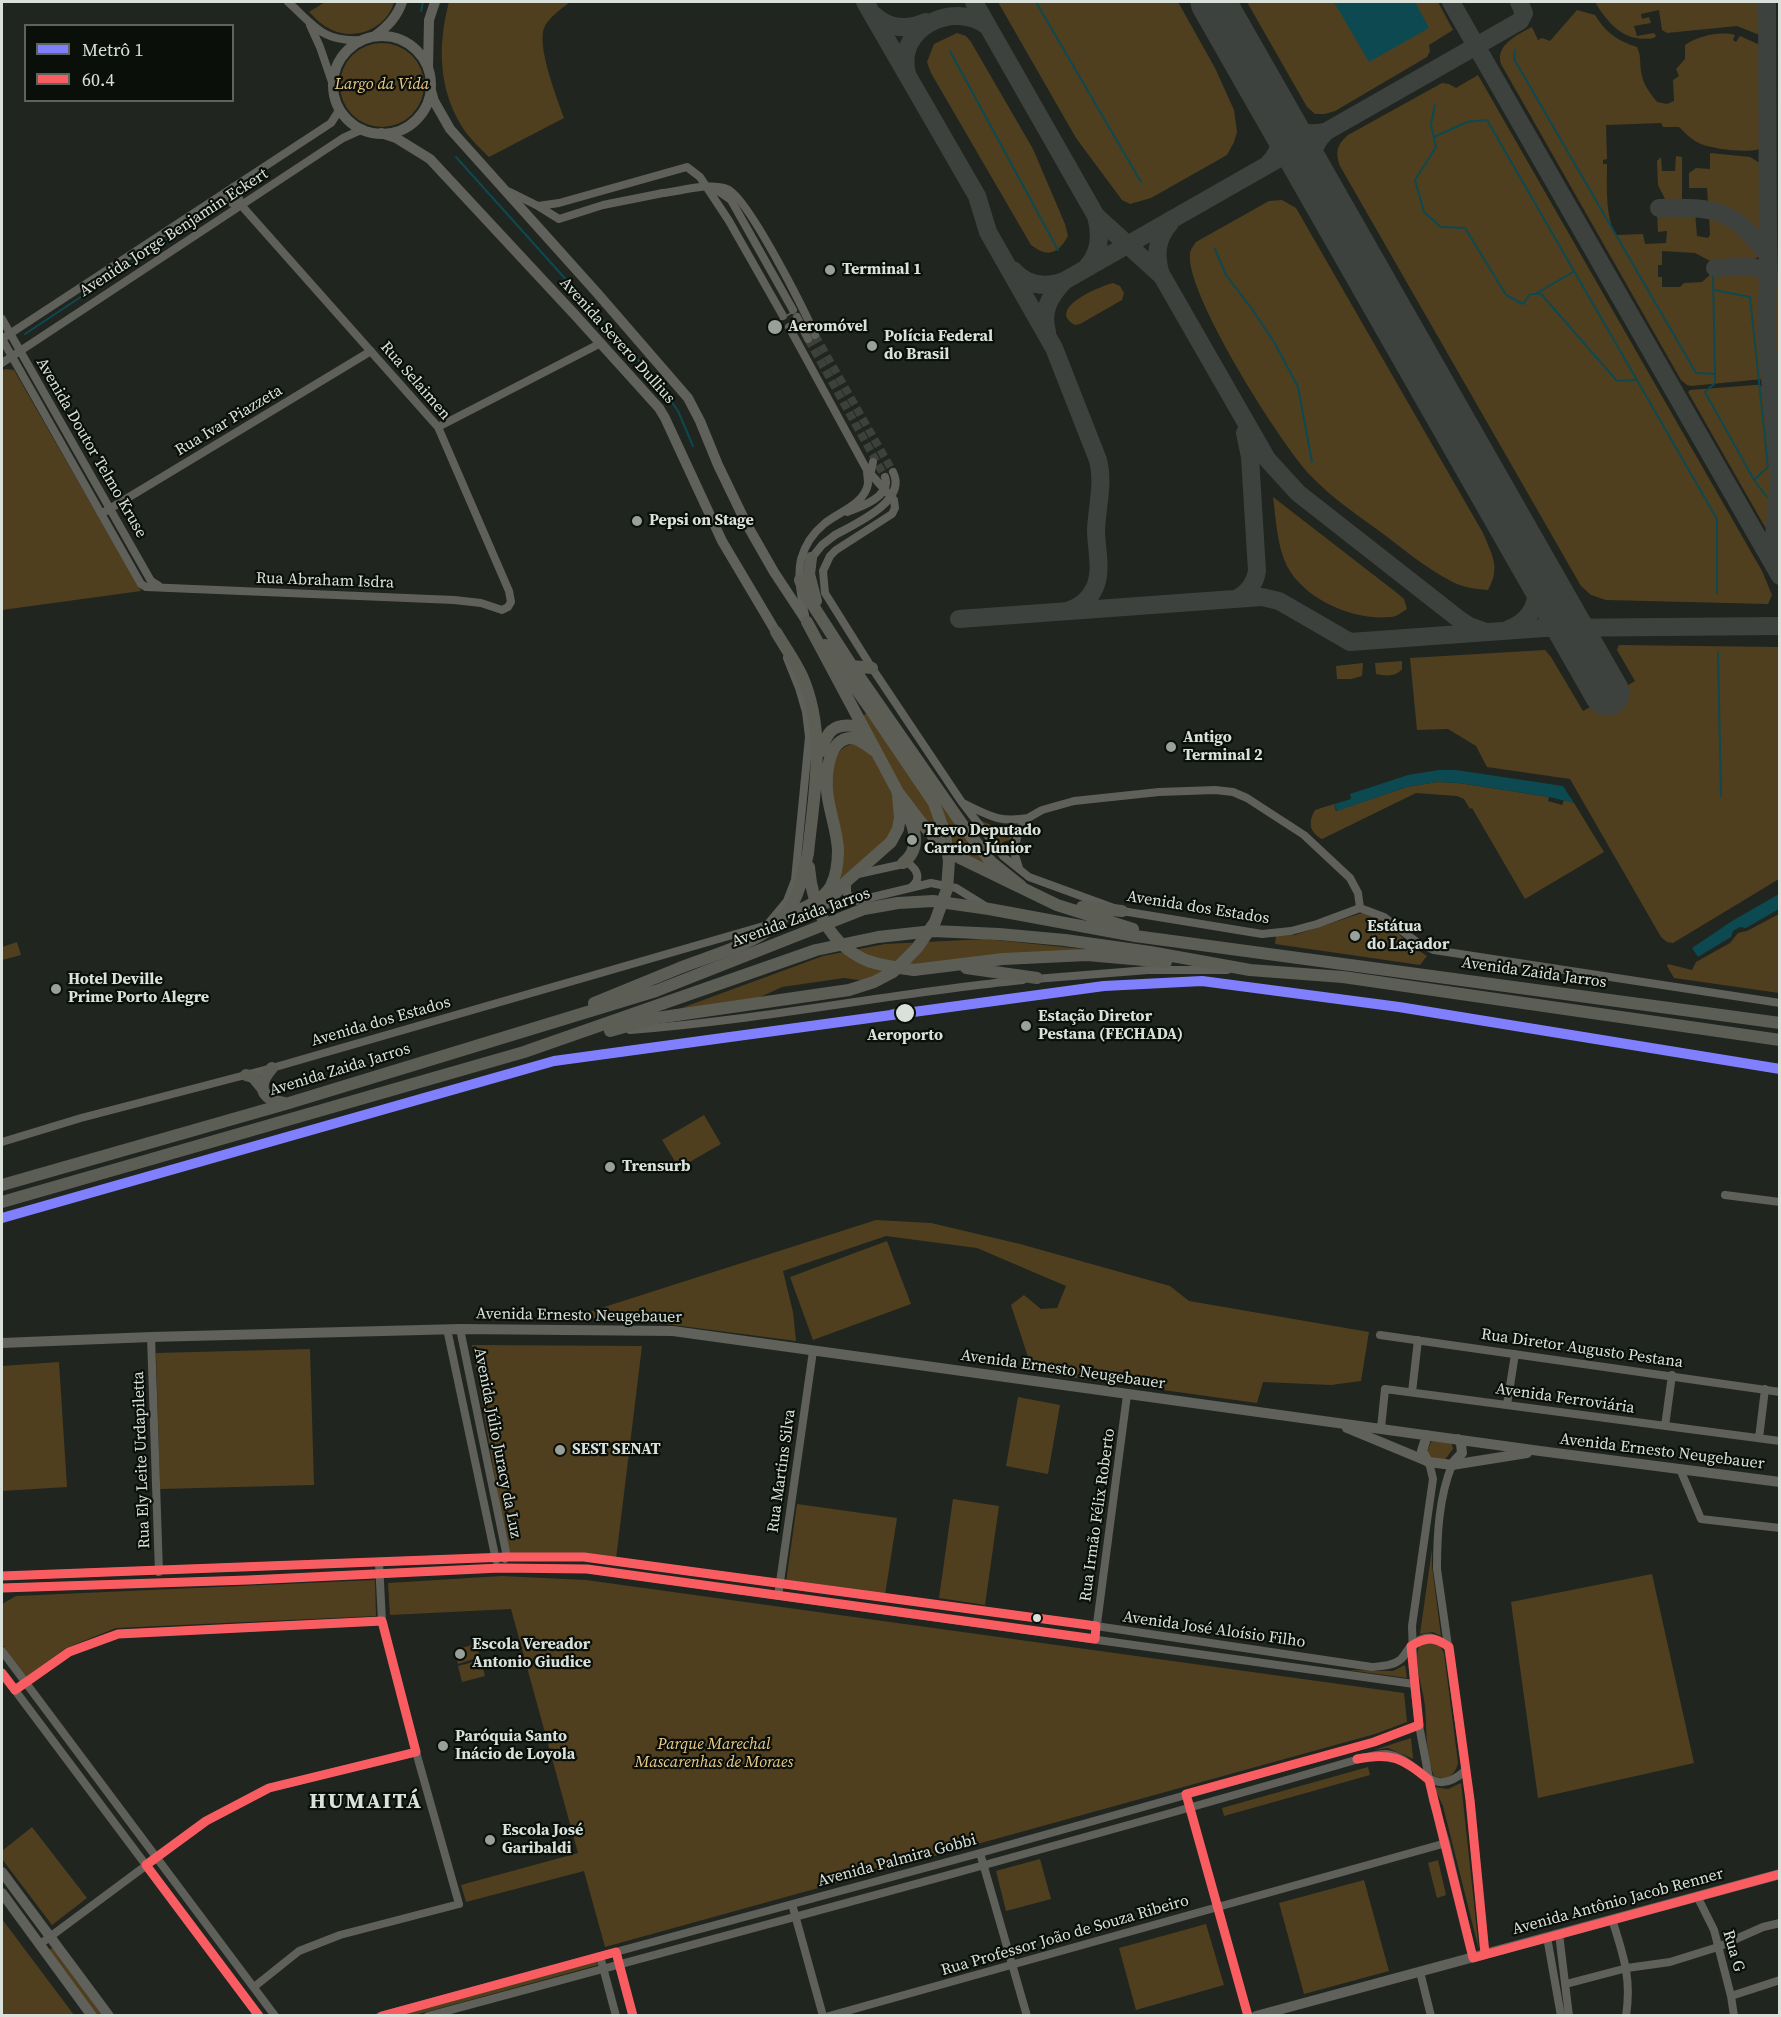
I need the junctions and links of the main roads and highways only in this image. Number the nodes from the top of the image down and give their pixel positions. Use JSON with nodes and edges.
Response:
{"nodes":[{"id":1,"x":402,"y":2,"type":"edge"},
{"id":2,"x":435,"y":2,"type":"edge"},
{"id":3,"x":375,"y":36,"type":"junction"},
{"id":4,"x":428,"y":69,"type":"junction"},
{"id":5,"x":430,"y":87,"type":"junction"},
{"id":6,"x":381,"y":133,"type":"junction"},
{"id":7,"x":811,"y":558,"type":"road end"},
{"id":8,"x":800,"y":580,"type":"road end"},
{"id":9,"x":807,"y":622,"type":"junction"},
{"id":10,"x":824,"y":622,"type":"junction"},
{"id":11,"x":776,"y":632,"type":"joint"},
{"id":12,"x":852,"y":666,"type":"junction"},
{"id":13,"x":872,"y":668,"type":"road end"},
{"id":14,"x":878,"y":754,"type":"junction"},
{"id":15,"x":818,"y":756,"type":"junction"},
{"id":16,"x":897,"y":791,"type":"junction"},
{"id":17,"x":808,"y":854,"type":"junction"},
{"id":18,"x":903,"y":863,"type":"road end"},
{"id":19,"x":1025,"y":882,"type":"junction"},
{"id":20,"x":1057,"y":905,"type":"junction"},
{"id":21,"x":1122,"y":910,"type":"road end"},
{"id":22,"x":1169,"y":940,"type":"junction"},
{"id":23,"x":950,"y":966,"type":"junction"},
{"id":24,"x":1250,"y":970,"type":"junction"},
{"id":25,"x":1037,"y":978,"type":"road end"},
{"id":26,"x":1779,"y":1023,"type":"edge"},
{"id":27,"x":528,"y":1031,"type":"junction"},
{"id":28,"x":1779,"y":1040,"type":"edge"},
{"id":29,"x":524,"y":1052,"type":"junction"},
{"id":30,"x":272,"y":1068,"type":"road end"},
{"id":31,"x":246,"y":1075,"type":"road end"},
{"id":32,"x":263,"y":1089,"type":"junction"},
{"id":33,"x":289,"y":1103,"type":"junction"},
{"id":34,"x":2,"y":1185,"type":"edge"},
{"id":35,"x":2,"y":1202,"type":"edge"},
{"id":36,"x":2,"y":1343,"type":"edge"},
{"id":37,"x":1330,"y":1422,"type":"junction"},
{"id":38,"x":1427,"y":1435,"type":"junction"},
{"id":39,"x":1458,"y":1439,"type":"junction"},
{"id":40,"x":1540,"y":1451,"type":"junction"},
{"id":41,"x":1429,"y":1462,"type":"junction"},
{"id":42,"x":1452,"y":1465,"type":"junction"},
{"id":43,"x":1779,"y":1482,"type":"edge"},
{"id":44,"x":2,"y":1872,"type":"edge"},
{"id":45,"x":1779,"y":1874,"type":"edge"},
{"id":46,"x":2,"y":1893,"type":"edge"},
{"id":47,"x":92,"y":2016,"type":"edge"},
{"id":48,"x":109,"y":2016,"type":"edge"},
{"id":49,"x":1256,"y":2016,"type":"edge"}],
"edges":[{"from":1,"to":3,"type":"main road"},
{"from":2,"to":4,"type":"main road"},
{"from":3,"to":4,"type":"main road"},
{"from":3,"to":6,"type":"main road"},
{"from":4,"to":5,"type":"main road"},
{"from":5,"to":6,"type":"main road"},
{"from":5,"to":9,"type":"main road","name":"Avenida Severo Dullius"},
{"from":6,"to":11,"type":"main road","name":"Avenida Severo Dullius"},
{"from":7,"to":10,"type":"highway"},
{"from":8,"to":10,"type":"highway"},
{"from":9,"to":14,"type":"highway"},
{"from":9,"to":29,"type":"highway","bridge":true},
{"from":10,"to":12,"type":"highway"},
{"from":11,"to":15,"type":"highway"},
{"from":12,"to":13,"type":"highway"},
{"from":12,"to":19,"type":"highway"},
{"from":14,"to":15,"type":"highway"},
{"from":14,"to":16,"type":"highway"},
{"from":14,"to":16,"type":"highway"},
{"from":15,"to":17,"type":"highway"},
{"from":16,"to":18,"type":"highway"},
{"from":16,"to":19,"type":"highway"},
{"from":17,"to":23,"type":"highway","bridge":true},
{"from":17,"to":27,"type":"highway","bridge":true},
{"from":19,"to":20,"type":"highway"},
{"from":20,"to":21,"type":"highway"},
{"from":20,"to":22,"type":"highway"},
{"from":22,"to":26,"type":"highway","name":"Avenida Zaida Jarros"},
{"from":22,"to":27,"type":"highway","name":"Avenida Zaida Jarros"},
{"from":23,"to":24,"type":"highway"},
{"from":23,"to":25,"type":"highway"},
{"from":24,"to":28,"type":"highway","name":"Avenida Zaida Jarros"},
{"from":24,"to":29,"type":"highway","name":"Avenida Zaida Jarros"},
{"from":27,"to":33,"type":"highway","name":"Avenida Zaida Jarros"},
{"from":29,"to":35,"type":"highway","name":"Avenida Zaida Jarros"},
{"from":30,"to":32,"type":"highway"},
{"from":31,"to":32,"type":"highway"},
{"from":32,"to":33,"type":"highway"},
{"from":33,"to":34,"type":"highway","name":"Avenida Zaida Jarros"},
{"from":36,"to":37,"type":"main road","name":"Avenida Ernesto Neugebauer"},
{"from":37,"to":38,"type":"main road","name":"Avenida Ernesto Neugebauer"},
{"from":37,"to":41,"type":"main road","name":"Avenida Ernesto Neugebauer"},
{"from":38,"to":39,"type":"main road","name":"Avenida Ernesto Neugebauer"},
{"from":38,"to":41,"type":"main road"},
{"from":39,"to":40,"type":"main road","name":"Avenida Ernesto Neugebauer"},
{"from":39,"to":42,"type":"main road"},
{"from":40,"to":42,"type":"main road","name":"Avenida Ernesto Neugebauer"},
{"from":40,"to":43,"type":"main road","name":"Avenida Ernesto Neugebauer"},
{"from":41,"to":42,"type":"main road","name":"Avenida Ernesto Neugebauer"},
{"from":44,"to":48,"type":"main road"},
{"from":45,"to":49,"type":"main road","name":"Avenida Antônio Jacob Renner"},
{"from":46,"to":47,"type":"main road"}]}
